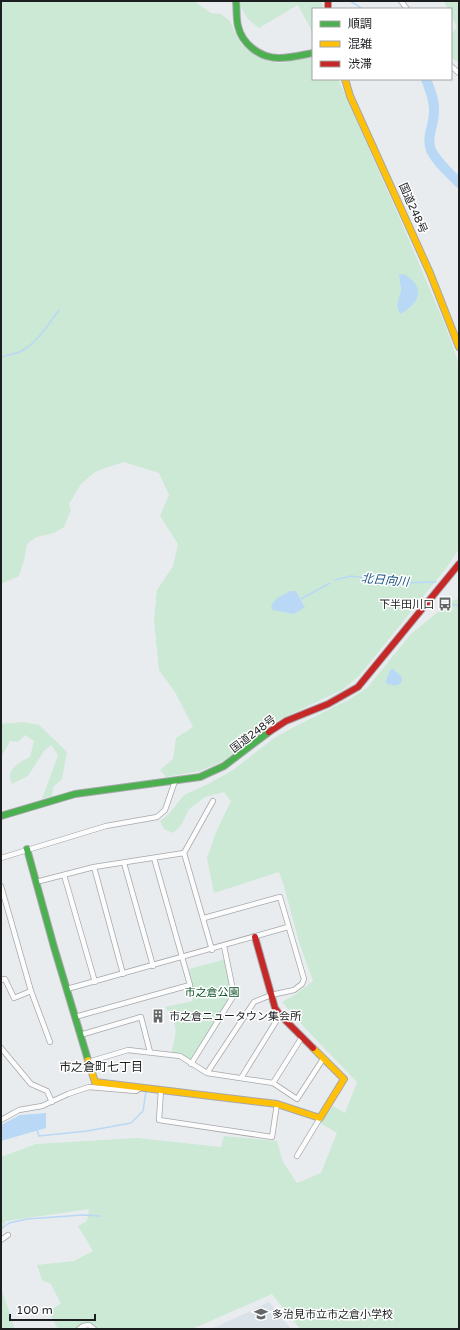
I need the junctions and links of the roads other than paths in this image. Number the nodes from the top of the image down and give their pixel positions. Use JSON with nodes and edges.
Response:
{"nodes":[{"id":1,"x":236,"y":1,"type":"edge"},
{"id":2,"x":312,"y":53,"type":"edge"},
{"id":3,"x":345,"y":80,"type":"edge"},
{"id":4,"x":459,"y":347,"type":"edge"},
{"id":5,"x":459,"y":564,"type":"edge"},
{"id":6,"x":175,"y":781,"type":"junction"},
{"id":7,"x":214,"y":801,"type":"dead end"},
{"id":8,"x":1,"y":816,"type":"edge"},
{"id":9,"x":27,"y":849,"type":"junction"},
{"id":10,"x":184,"y":853,"type":"junction"},
{"id":11,"x":1,"y":858,"type":"edge"},
{"id":12,"x":154,"y":858,"type":"junction"},
{"id":13,"x":124,"y":863,"type":"junction"},
{"id":14,"x":94,"y":867,"type":"junction"},
{"id":15,"x":64,"y":875,"type":"junction"},
{"id":16,"x":36,"y":882,"type":"junction"},
{"id":17,"x":1,"y":886,"type":"edge"},
{"id":18,"x":204,"y":918,"type":"junction"},
{"id":19,"x":288,"y":927,"type":"junction"},
{"id":20,"x":255,"y":937,"type":"junction"},
{"id":21,"x":224,"y":946,"type":"junction"},
{"id":22,"x":212,"y":950,"type":"junction"},
{"id":23,"x":183,"y":958,"type":"junction"},
{"id":24,"x":153,"y":966,"type":"junction"},
{"id":25,"x":123,"y":974,"type":"junction"},
{"id":26,"x":1,"y":980,"type":"edge"},
{"id":27,"x":95,"y":982,"type":"junction"},
{"id":28,"x":67,"y":990,"type":"junction"},
{"id":29,"x":31,"y":991,"type":"junction"},
{"id":30,"x":271,"y":995,"type":"junction"},
{"id":31,"x":280,"y":1015,"type":"junction"},
{"id":32,"x":76,"y":1017,"type":"junction"},
{"id":33,"x":80,"y":1035,"type":"junction"},
{"id":34,"x":302,"y":1037,"type":"junction"},
{"id":35,"x":50,"y":1042,"type":"dead end"},
{"id":36,"x":1,"y":1048,"type":"edge"},
{"id":37,"x":150,"y":1052,"type":"junction"},
{"id":38,"x":323,"y":1059,"type":"junction"},
{"id":39,"x":88,"y":1062,"type":"junction"},
{"id":40,"x":191,"y":1064,"type":"junction"},
{"id":41,"x":207,"y":1073,"type":"junction"},
{"id":42,"x":241,"y":1078,"type":"junction"},
{"id":43,"x":273,"y":1083,"type":"junction"},
{"id":44,"x":140,"y":1088,"type":"junction"},
{"id":45,"x":161,"y":1090,"type":"junction"},
{"id":46,"x":52,"y":1102,"type":"junction"},
{"id":47,"x":277,"y":1104,"type":"junction"},
{"id":48,"x":320,"y":1118,"type":"junction"},
{"id":49,"x":1,"y":1120,"type":"edge"},
{"id":50,"x":297,"y":1156,"type":"dead end"},
{"id":51,"x":8,"y":1235,"type":"dead end"},
{"id":52,"x":1,"y":1240,"type":"edge"},
{"id":53,"x":79,"y":1329,"type":"edge"},
{"id":54,"x":94,"y":1329,"type":"edge"}],
"edges":[{"from":1,"to":2,"type":"main road"},
{"from":3,"to":4,"type":"main road","name":"国道248号"},
{"from":5,"to":6,"type":"main road","name":"国道248号"},
{"from":6,"to":8,"type":"main road","name":"国道248号"},
{"from":6,"to":9,"type":"street"},
{"from":7,"to":10,"type":"street"},
{"from":9,"to":11,"type":"street"},
{"from":9,"to":16,"type":"main road"},
{"from":10,"to":12,"type":"street"},
{"from":10,"to":18,"type":"street"},
{"from":12,"to":13,"type":"street"},
{"from":12,"to":23,"type":"street"},
{"from":13,"to":14,"type":"street"},
{"from":13,"to":24,"type":"street"},
{"from":14,"to":15,"type":"street"},
{"from":14,"to":25,"type":"street"},
{"from":15,"to":16,"type":"street"},
{"from":15,"to":27,"type":"street"},
{"from":16,"to":28,"type":"main road"},
{"from":17,"to":29,"type":"street"},
{"from":18,"to":19,"type":"street"},
{"from":18,"to":22,"type":"street"},
{"from":19,"to":20,"type":"street"},
{"from":19,"to":30,"type":"street"},
{"from":20,"to":21,"type":"street"},
{"from":20,"to":30,"type":"main road"},
{"from":21,"to":22,"type":"street"},
{"from":21,"to":40,"type":"street"},
{"from":22,"to":23,"type":"street"},
{"from":23,"to":24,"type":"street"},
{"from":23,"to":32,"type":"street"},
{"from":24,"to":25,"type":"street"},
{"from":25,"to":27,"type":"street"},
{"from":26,"to":29,"type":"street"},
{"from":27,"to":28,"type":"street"},
{"from":28,"to":32,"type":"main road"},
{"from":29,"to":35,"type":"street"},
{"from":30,"to":31,"type":"main road"},
{"from":30,"to":41,"type":"street"},
{"from":31,"to":34,"type":"main road"},
{"from":31,"to":42,"type":"street"},
{"from":32,"to":33,"type":"main road"},
{"from":33,"to":37,"type":"street"},
{"from":33,"to":39,"type":"main road"},
{"from":34,"to":38,"type":"main road"},
{"from":34,"to":43,"type":"street"},
{"from":36,"to":46,"type":"street"},
{"from":37,"to":39,"type":"street"},
{"from":37,"to":40,"type":"street"},
{"from":38,"to":43,"type":"street"},
{"from":38,"to":48,"type":"main road"},
{"from":39,"to":44,"type":"main road"},
{"from":40,"to":41,"type":"street"},
{"from":41,"to":42,"type":"street"},
{"from":42,"to":43,"type":"street"},
{"from":44,"to":45,"type":"main road"},
{"from":44,"to":46,"type":"street"},
{"from":45,"to":47,"type":"main road"},
{"from":45,"to":47,"type":"street"},
{"from":46,"to":49,"type":"street"},
{"from":47,"to":48,"type":"main road"},
{"from":48,"to":50,"type":"street"},
{"from":51,"to":52,"type":"street"},
{"from":53,"to":54,"type":"street"}]}
